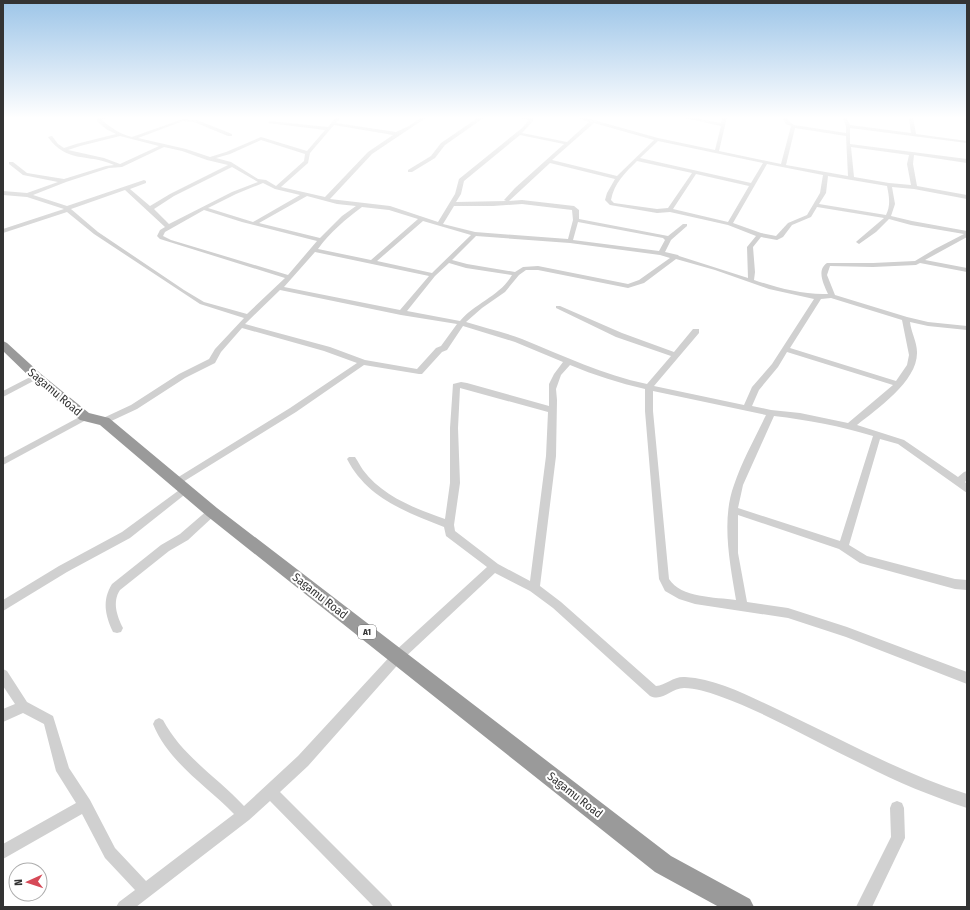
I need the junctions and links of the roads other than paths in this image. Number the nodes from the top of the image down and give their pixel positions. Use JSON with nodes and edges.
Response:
{"nodes":[{"id":1,"x":105,"y":159,"type":"edge"},
{"id":2,"x":134,"y":159,"type":"edge"},
{"id":3,"x":211,"y":159,"type":"edge"},
{"id":4,"x":307,"y":159,"type":"edge"},
{"id":5,"x":363,"y":159,"type":"edge"},
{"id":6,"x":429,"y":159,"type":"edge"},
{"id":7,"x":486,"y":159,"type":"edge"},
{"id":8,"x":637,"y":159,"type":"edge"},
{"id":9,"x":639,"y":159,"type":"edge"},
{"id":10,"x":755,"y":159,"type":"edge"},
{"id":11,"x":785,"y":159,"type":"edge"},
{"id":12,"x":849,"y":159,"type":"edge"},
{"id":13,"x":911,"y":159,"type":"edge"},
{"id":14,"x":955,"y":159,"type":"edge"},
{"id":15,"x":549,"y":161,"type":"joint"},
{"id":16,"x":967,"y":161,"type":"edge"},
{"id":17,"x":766,"y":162,"type":"junction"},
{"id":18,"x":11,"y":163,"type":"dead end"},
{"id":19,"x":231,"y":165,"type":"junction"},
{"id":20,"x":120,"y":166,"type":"junction"},
{"id":21,"x":783,"y":166,"type":"junction"},
{"id":22,"x":410,"y":171,"type":"dead end"},
{"id":23,"x":695,"y":172,"type":"junction"},
{"id":24,"x":826,"y":174,"type":"junction"},
{"id":25,"x":619,"y":178,"type":"junction"},
{"id":26,"x":851,"y":178,"type":"junction"},
{"id":27,"x":64,"y":181,"type":"junction"},
{"id":28,"x":264,"y":181,"type":"junction"},
{"id":29,"x":144,"y":182,"type":"dead end"},
{"id":30,"x":753,"y":185,"type":"junction"},
{"id":31,"x":889,"y":185,"type":"junction"},
{"id":32,"x":914,"y":186,"type":"junction"},
{"id":33,"x":277,"y":188,"type":"junction"},
{"id":34,"x":127,"y":189,"type":"junction"},
{"id":35,"x":3,"y":193,"type":"edge"},
{"id":36,"x":306,"y":194,"type":"junction"},
{"id":37,"x":28,"y":195,"type":"junction"},
{"id":38,"x":967,"y":197,"type":"edge"},
{"id":39,"x":327,"y":199,"type":"junction"},
{"id":40,"x":507,"y":200,"type":"dead end"},
{"id":41,"x":362,"y":204,"type":"junction"},
{"id":42,"x":452,"y":204,"type":"junction"},
{"id":43,"x":816,"y":205,"type":"junction"},
{"id":44,"x":67,"y":208,"type":"junction"},
{"id":45,"x":150,"y":209,"type":"junction"},
{"id":46,"x":205,"y":209,"type":"junction"},
{"id":47,"x":670,"y":210,"type":"junction"},
{"id":48,"x":889,"y":217,"type":"junction"},
{"id":49,"x":422,"y":219,"type":"junction"},
{"id":50,"x":576,"y":220,"type":"junction"},
{"id":51,"x":255,"y":223,"type":"junction"},
{"id":52,"x":730,"y":224,"type":"junction"},
{"id":53,"x":440,"y":225,"type":"junction"},
{"id":54,"x":685,"y":225,"type":"dead end"},
{"id":55,"x":169,"y":227,"type":"junction"},
{"id":56,"x":3,"y":231,"type":"edge"},
{"id":57,"x":475,"y":234,"type":"junction"},
{"id":58,"x":967,"y":234,"type":"edge"},
{"id":59,"x":760,"y":235,"type":"junction"},
{"id":60,"x":668,"y":239,"type":"junction"},
{"id":61,"x":321,"y":240,"type":"junction"},
{"id":62,"x":570,"y":241,"type":"junction"},
{"id":63,"x":859,"y":242,"type":"dead end"},
{"id":64,"x":314,"y":250,"type":"junction"},
{"id":65,"x":661,"y":253,"type":"junction"},
{"id":66,"x":676,"y":256,"type":"junction"},
{"id":67,"x":447,"y":260,"type":"junction"},
{"id":68,"x":373,"y":261,"type":"junction"},
{"id":69,"x":919,"y":261,"type":"junction"},
{"id":70,"x":967,"y":270,"type":"edge"},
{"id":71,"x":516,"y":274,"type":"junction"},
{"id":72,"x":433,"y":275,"type":"junction"},
{"id":73,"x":288,"y":277,"type":"junction"},
{"id":74,"x":751,"y":281,"type":"junction"},
{"id":75,"x":279,"y":288,"type":"junction"},
{"id":76,"x":832,"y":296,"type":"junction"},
{"id":77,"x":819,"y":297,"type":"junction"},
{"id":78,"x":558,"y":307,"type":"dead end"},
{"id":79,"x":401,"y":313,"type":"junction"},
{"id":80,"x":249,"y":317,"type":"junction"},
{"id":81,"x":906,"y":319,"type":"junction"},
{"id":82,"x":461,"y":323,"type":"junction"},
{"id":83,"x":240,"y":325,"type":"junction"},
{"id":84,"x":967,"y":328,"type":"edge"},
{"id":85,"x":696,"y":331,"type":"dead end"},
{"id":86,"x":3,"y":345,"type":"edge"},
{"id":87,"x":785,"y":349,"type":"junction"},
{"id":88,"x":676,"y":354,"type":"junction"},
{"id":89,"x":363,"y":362,"type":"junction"},
{"id":90,"x":568,"y":362,"type":"junction"},
{"id":91,"x":37,"y":377,"type":"junction"},
{"id":92,"x":898,"y":384,"type":"junction"},
{"id":93,"x":649,"y":387,"type":"junction"},
{"id":94,"x":3,"y":394,"type":"edge"},
{"id":95,"x":747,"y":408,"type":"junction"},
{"id":96,"x":552,"y":410,"type":"junction"},
{"id":97,"x":771,"y":413,"type":"junction"},
{"id":98,"x":85,"y":417,"type":"junction"},
{"id":99,"x":104,"y":422,"type":"junction"},
{"id":100,"x":850,"y":426,"type":"junction"},
{"id":101,"x":878,"y":434,"type":"junction"},
{"id":102,"x":352,"y":458,"type":"dead end"},
{"id":103,"x":3,"y":462,"type":"edge"},
{"id":104,"x":967,"y":474,"type":"edge"},
{"id":105,"x":180,"y":486,"type":"junction"},
{"id":106,"x":963,"y":486,"type":"edge"},
{"id":107,"x":734,"y":510,"type":"junction"},
{"id":108,"x":212,"y":512,"type":"junction"},
{"id":109,"x":448,"y":525,"type":"junction"},
{"id":110,"x":843,"y":546,"type":"junction"},
{"id":111,"x":494,"y":567,"type":"junction"},
{"id":112,"x":967,"y":585,"type":"edge"},
{"id":113,"x":534,"y":588,"type":"junction"},
{"id":114,"x":3,"y":606,"type":"edge"},
{"id":115,"x":742,"y":606,"type":"junction"},
{"id":116,"x":117,"y":628,"type":"dead end"},
{"id":117,"x":398,"y":656,"type":"junction"},
{"id":118,"x":3,"y":675,"type":"edge"},
{"id":119,"x":967,"y":678,"type":"edge"},
{"id":120,"x":23,"y":706,"type":"junction"},
{"id":121,"x":3,"y":716,"type":"edge"},
{"id":122,"x":159,"y":724,"type":"dead end"},
{"id":123,"x":270,"y":792,"type":"junction"},
{"id":124,"x":967,"y":801,"type":"edge"},
{"id":125,"x":85,"y":805,"type":"junction"},
{"id":126,"x":897,"y":808,"type":"dead end"},
{"id":127,"x":244,"y":815,"type":"junction"},
{"id":128,"x":3,"y":852,"type":"edge"},
{"id":129,"x":146,"y":891,"type":"junction"},
{"id":130,"x":124,"y":907,"type":"edge"},
{"id":131,"x":385,"y":907,"type":"edge"},
{"id":132,"x":742,"y":907,"type":"edge"},
{"id":133,"x":864,"y":907,"type":"edge"}],
"edges":[{"from":1,"to":20,"type":"street"},
{"from":2,"to":20,"type":"street"},
{"from":3,"to":19,"type":"street"},
{"from":4,"to":33,"type":"street"},
{"from":5,"to":39,"type":"street"},
{"from":6,"to":22,"type":"street"},
{"from":7,"to":42,"type":"street"},
{"from":8,"to":25,"type":"street"},
{"from":9,"to":23,"type":"street"},
{"from":10,"to":17,"type":"street"},
{"from":11,"to":21,"type":"street"},
{"from":12,"to":26,"type":"street"},
{"from":13,"to":32,"type":"street"},
{"from":14,"to":16,"type":"street"},
{"from":15,"to":25,"type":"street"},
{"from":15,"to":40,"type":"street"},
{"from":17,"to":21,"type":"street"},
{"from":17,"to":30,"type":"street"},
{"from":18,"to":27,"type":"street"},
{"from":19,"to":28,"type":"street"},
{"from":19,"to":45,"type":"street"},
{"from":20,"to":27,"type":"street"},
{"from":21,"to":24,"type":"street"},
{"from":23,"to":30,"type":"street"},
{"from":23,"to":47,"type":"street"},
{"from":24,"to":26,"type":"street"},
{"from":24,"to":43,"type":"street"},
{"from":25,"to":47,"type":"street"},
{"from":26,"to":31,"type":"street"},
{"from":27,"to":37,"type":"street"},
{"from":28,"to":33,"type":"street"},
{"from":28,"to":46,"type":"street"},
{"from":29,"to":34,"type":"street"},
{"from":30,"to":52,"type":"street"},
{"from":31,"to":32,"type":"street"},
{"from":31,"to":48,"type":"street"},
{"from":32,"to":38,"type":"street"},
{"from":33,"to":36,"type":"street"},
{"from":34,"to":44,"type":"street"},
{"from":34,"to":45,"type":"street"},
{"from":35,"to":37,"type":"street"},
{"from":36,"to":39,"type":"street"},
{"from":36,"to":51,"type":"street"},
{"from":37,"to":44,"type":"street"},
{"from":39,"to":41,"type":"street"},
{"from":41,"to":49,"type":"street"},
{"from":41,"to":61,"type":"street"},
{"from":42,"to":50,"type":"street"},
{"from":42,"to":53,"type":"street"},
{"from":43,"to":48,"type":"street"},
{"from":43,"to":59,"type":"street"},
{"from":44,"to":56,"type":"street"},
{"from":44,"to":80,"type":"street"},
{"from":45,"to":55,"type":"street"},
{"from":46,"to":51,"type":"street"},
{"from":46,"to":55,"type":"street"},
{"from":47,"to":52,"type":"street"},
{"from":48,"to":58,"type":"street"},
{"from":48,"to":63,"type":"street"},
{"from":49,"to":53,"type":"street"},
{"from":49,"to":68,"type":"street"},
{"from":50,"to":60,"type":"street"},
{"from":50,"to":62,"type":"street"},
{"from":51,"to":61,"type":"street"},
{"from":52,"to":59,"type":"street"},
{"from":53,"to":57,"type":"street"},
{"from":54,"to":60,"type":"street"},
{"from":55,"to":73,"type":"street"},
{"from":57,"to":62,"type":"street"},
{"from":57,"to":67,"type":"street"},
{"from":58,"to":69,"type":"street"},
{"from":59,"to":74,"type":"street"},
{"from":60,"to":65,"type":"street"},
{"from":61,"to":64,"type":"street"},
{"from":62,"to":65,"type":"street"},
{"from":64,"to":68,"type":"street"},
{"from":64,"to":73,"type":"street"},
{"from":65,"to":66,"type":"street"},
{"from":66,"to":71,"type":"street"},
{"from":66,"to":74,"type":"street"},
{"from":67,"to":71,"type":"street"},
{"from":67,"to":72,"type":"street"},
{"from":68,"to":72,"type":"street"},
{"from":69,"to":70,"type":"street"},
{"from":69,"to":76,"type":"street"},
{"from":71,"to":82,"type":"street"},
{"from":72,"to":79,"type":"street"},
{"from":73,"to":75,"type":"street"},
{"from":74,"to":77,"type":"street"},
{"from":75,"to":79,"type":"street"},
{"from":75,"to":80,"type":"street"},
{"from":76,"to":77,"type":"street"},
{"from":76,"to":81,"type":"street"},
{"from":77,"to":87,"type":"street"},
{"from":78,"to":88,"type":"street"},
{"from":79,"to":82,"type":"street"},
{"from":80,"to":83,"type":"street"},
{"from":81,"to":84,"type":"street"},
{"from":81,"to":92,"type":"street"},
{"from":82,"to":89,"type":"street"},
{"from":82,"to":90,"type":"street"},
{"from":83,"to":89,"type":"street"},
{"from":83,"to":99,"type":"street"},
{"from":85,"to":88,"type":"street"},
{"from":86,"to":91,"type":"highway","name":"Sagamu Road","number":"A1"},
{"from":87,"to":92,"type":"street"},
{"from":87,"to":95,"type":"street"},
{"from":88,"to":93,"type":"street"},
{"from":89,"to":105,"type":"street"},
{"from":90,"to":93,"type":"street"},
{"from":90,"to":96,"type":"street"},
{"from":91,"to":94,"type":"street"},
{"from":91,"to":98,"type":"highway","name":"Sagamu Road","number":"A1"},
{"from":92,"to":100,"type":"street"},
{"from":93,"to":95,"type":"street"},
{"from":93,"to":115,"type":"street"},
{"from":95,"to":97,"type":"street"},
{"from":96,"to":109,"type":"street"},
{"from":96,"to":113,"type":"street"},
{"from":97,"to":100,"type":"street"},
{"from":97,"to":107,"type":"street"},
{"from":98,"to":99,"type":"highway","name":"Sagamu Road","number":"A1"},
{"from":98,"to":103,"type":"street"},
{"from":99,"to":105,"type":"highway","name":"Sagamu Road","number":"A1"},
{"from":100,"to":101,"type":"street"},
{"from":101,"to":106,"type":"street"},
{"from":101,"to":110,"type":"street"},
{"from":102,"to":109,"type":"street"},
{"from":104,"to":106,"type":"street"},
{"from":105,"to":108,"type":"highway","name":"Sagamu Road","number":"A1"},
{"from":105,"to":114,"type":"street"},
{"from":107,"to":110,"type":"street"},
{"from":107,"to":115,"type":"street"},
{"from":108,"to":116,"type":"street"},
{"from":108,"to":117,"type":"highway","name":"Sagamu Road","number":"A1"},
{"from":109,"to":111,"type":"street"},
{"from":110,"to":112,"type":"street"},
{"from":111,"to":113,"type":"street"},
{"from":111,"to":117,"type":"street"},
{"from":113,"to":124,"type":"street"},
{"from":115,"to":119,"type":"street"},
{"from":117,"to":123,"type":"street"},
{"from":117,"to":132,"type":"highway","name":"Sagamu Road","number":"A1"},
{"from":118,"to":120,"type":"street"},
{"from":120,"to":121,"type":"street"},
{"from":120,"to":125,"type":"street"},
{"from":122,"to":127,"type":"street"},
{"from":123,"to":127,"type":"street"},
{"from":123,"to":131,"type":"street"},
{"from":125,"to":128,"type":"street"},
{"from":125,"to":129,"type":"street"},
{"from":126,"to":133,"type":"street"},
{"from":127,"to":129,"type":"street"},
{"from":129,"to":130,"type":"street"}]}
